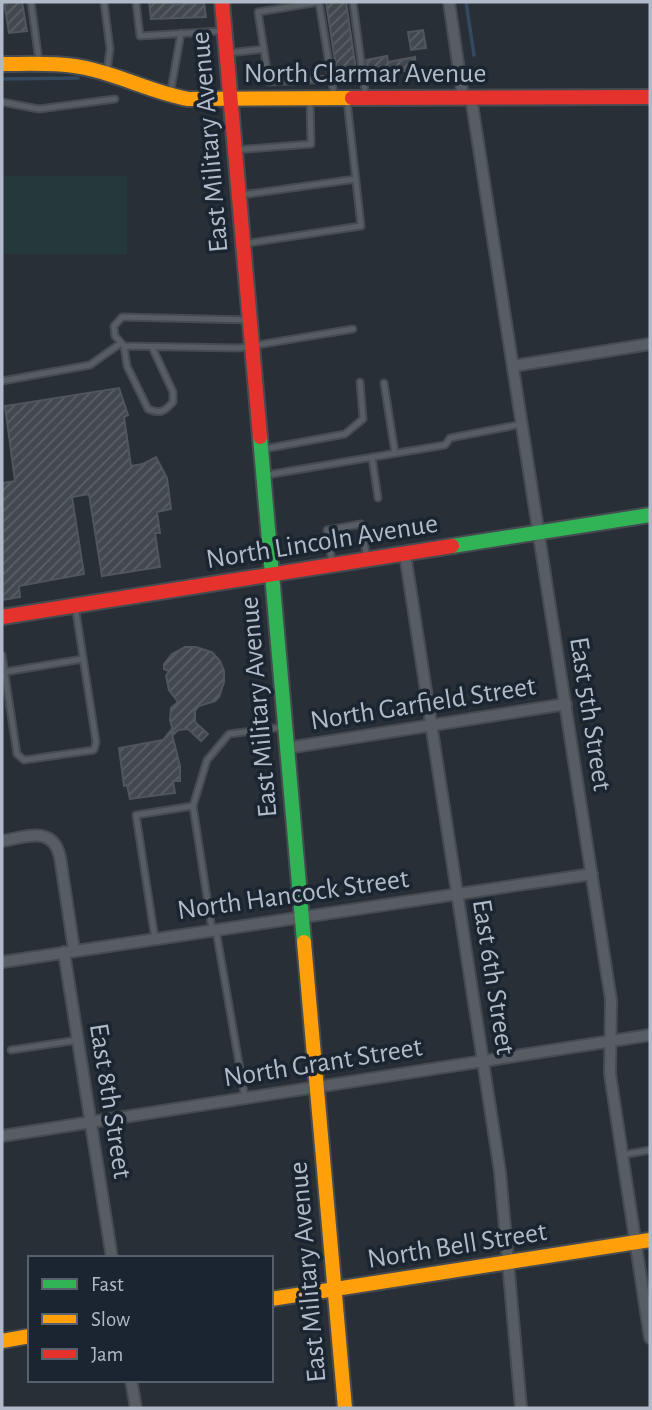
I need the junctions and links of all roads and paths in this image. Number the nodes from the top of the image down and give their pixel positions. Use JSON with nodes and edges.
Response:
{"nodes":[{"id":1,"x":31,"y":2,"type":"edge"},
{"id":2,"x":104,"y":2,"type":"edge"},
{"id":3,"x":136,"y":2,"type":"edge"},
{"id":4,"x":222,"y":2,"type":"edge"},
{"id":5,"x":353,"y":2,"type":"edge"},
{"id":6,"x":449,"y":2,"type":"edge"},
{"id":7,"x":225,"y":31,"type":"junction"},
{"id":8,"x":181,"y":33,"type":"junction"},
{"id":9,"x":264,"y":49,"type":"junction"},
{"id":10,"x":227,"y":53,"type":"junction"},
{"id":11,"x":2,"y":64,"type":"edge"},
{"id":12,"x":39,"y":64,"type":"junction"},
{"id":13,"x":107,"y":74,"type":"junction"},
{"id":14,"x":332,"y":79,"type":"junction"},
{"id":15,"x":170,"y":96,"type":"junction"},
{"id":16,"x":467,"y":97,"type":"junction"},
{"id":17,"x":650,"y":97,"type":"edge"},
{"id":18,"x":341,"y":98,"type":"junction"},
{"id":19,"x":366,"y":98,"type":"junction"},
{"id":20,"x":115,"y":99,"type":"dead end"},
{"id":21,"x":230,"y":99,"type":"junction"},
{"id":22,"x":310,"y":99,"type":"junction"},
{"id":23,"x":2,"y":102,"type":"edge"},
{"id":24,"x":235,"y":150,"type":"junction"},
{"id":25,"x":356,"y":178,"type":"junction"},
{"id":26,"x":239,"y":196,"type":"junction"},
{"id":27,"x":243,"y":244,"type":"junction"},
{"id":28,"x":250,"y":320,"type":"junction"},
{"id":29,"x":353,"y":329,"type":"dead end"},
{"id":30,"x":122,"y":344,"type":"junction"},
{"id":31,"x":650,"y":344,"type":"edge"},
{"id":32,"x":252,"y":345,"type":"junction"},
{"id":33,"x":152,"y":347,"type":"junction"},
{"id":34,"x":513,"y":366,"type":"junction"},
{"id":35,"x":2,"y":381,"type":"edge"},
{"id":36,"x":360,"y":382,"type":"dead end"},
{"id":37,"x":384,"y":383,"type":"dead end"},
{"id":38,"x":522,"y":424,"type":"junction"},
{"id":39,"x":261,"y":449,"type":"junction"},
{"id":40,"x":395,"y":453,"type":"junction"},
{"id":41,"x":372,"y":457,"type":"junction"},
{"id":42,"x":263,"y":475,"type":"junction"},
{"id":43,"x":378,"y":498,"type":"dead end"},
{"id":44,"x":650,"y":515,"type":"edge"},
{"id":45,"x":539,"y":532,"type":"junction"},
{"id":46,"x":405,"y":554,"type":"junction"},
{"id":47,"x":367,"y":560,"type":"junction"},
{"id":48,"x":333,"y":566,"type":"junction"},
{"id":49,"x":272,"y":575,"type":"junction"},
{"id":50,"x":75,"y":605,"type":"junction"},
{"id":51,"x":2,"y":617,"type":"edge"},
{"id":52,"x":2,"y":655,"type":"edge"},
{"id":53,"x":83,"y":659,"type":"junction"},
{"id":54,"x":4,"y":672,"type":"junction"},
{"id":55,"x":566,"y":704,"type":"junction"},
{"id":56,"x":285,"y":727,"type":"junction"},
{"id":57,"x":431,"y":727,"type":"junction"},
{"id":58,"x":287,"y":748,"type":"junction"},
{"id":59,"x":193,"y":806,"type":"junction"},
{"id":60,"x":2,"y":841,"type":"edge"},
{"id":61,"x":592,"y":874,"type":"junction"},
{"id":62,"x":458,"y":894,"type":"junction"},
{"id":63,"x":303,"y":917,"type":"junction"},
{"id":64,"x":214,"y":930,"type":"junction"},
{"id":65,"x":155,"y":939,"type":"junction"},
{"id":66,"x":69,"y":951,"type":"junction"},
{"id":67,"x":2,"y":962,"type":"edge"},
{"id":68,"x":650,"y":1035,"type":"edge"},
{"id":69,"x":78,"y":1040,"type":"junction"},
{"id":70,"x":610,"y":1041,"type":"junction"},
{"id":71,"x":12,"y":1050,"type":"dead end"},
{"id":72,"x":483,"y":1062,"type":"junction"},
{"id":73,"x":317,"y":1087,"type":"junction"},
{"id":74,"x":245,"y":1098,"type":"junction"},
{"id":75,"x":91,"y":1122,"type":"junction"},
{"id":76,"x":2,"y":1136,"type":"edge"},
{"id":77,"x":650,"y":1150,"type":"edge"},
{"id":78,"x":622,"y":1154,"type":"junction"},
{"id":79,"x":650,"y":1240,"type":"edge"},
{"id":80,"x":635,"y":1242,"type":"junction"},
{"id":81,"x":112,"y":1256,"type":"edge"},
{"id":82,"x":508,"y":1263,"type":"junction"},
{"id":83,"x":333,"y":1289,"type":"junction"},
{"id":84,"x":273,"y":1299,"type":"edge"},
{"id":85,"x":28,"y":1336,"type":"edge"},
{"id":86,"x":650,"y":1338,"type":"edge"},
{"id":87,"x":2,"y":1340,"type":"edge"},
{"id":88,"x":131,"y":1382,"type":"edge"},
{"id":89,"x":136,"y":1408,"type":"edge"},
{"id":90,"x":345,"y":1408,"type":"edge"},
{"id":91,"x":521,"y":1408,"type":"edge"}],
"edges":[{"from":1,"to":12,"type":"lane"},
{"from":2,"to":13,"type":"lane"},
{"from":3,"to":8,"type":"lane"},
{"from":4,"to":7,"type":"main road","name":"East Military Avenue"},
{"from":5,"to":19,"type":"lane"},
{"from":6,"to":16,"type":"street","name":"East 5th Street"},
{"from":7,"to":8,"type":"lane"},
{"from":7,"to":10,"type":"main road","name":"East Military Avenue"},
{"from":8,"to":15,"type":"lane"},
{"from":9,"to":10,"type":"lane"},
{"from":9,"to":14,"type":"lane"},
{"from":9,"to":14,"type":"lane"},
{"from":10,"to":21,"type":"main road","name":"East Military Avenue"},
{"from":11,"to":12,"type":"main road","name":"North Clarmar Avenue"},
{"from":12,"to":13,"type":"main road","name":"North Clarmar Avenue"},
{"from":13,"to":15,"type":"main road","name":"North Clarmar Avenue"},
{"from":14,"to":18,"type":"lane"},
{"from":15,"to":21,"type":"main road","name":"North Clarmar Avenue"},
{"from":16,"to":17,"type":"main road","name":"North Clarmar Avenue"},
{"from":16,"to":19,"type":"main road","name":"North Clarmar Avenue"},
{"from":16,"to":34,"type":"street","name":"East 5th Street"},
{"from":18,"to":19,"type":"main road","name":"North Clarmar Avenue"},
{"from":18,"to":22,"type":"main road","name":"North Clarmar Avenue"},
{"from":18,"to":25,"type":"lane"},
{"from":20,"to":23,"type":"lane"},
{"from":21,"to":22,"type":"main road","name":"North Clarmar Avenue"},
{"from":21,"to":24,"type":"main road","name":"East Military Avenue"},
{"from":22,"to":24,"type":"lane"},
{"from":24,"to":26,"type":"main road","name":"East Military Avenue"},
{"from":25,"to":26,"type":"lane"},
{"from":25,"to":27,"type":"lane"},
{"from":26,"to":27,"type":"main road","name":"East Military Avenue"},
{"from":27,"to":28,"type":"main road","name":"East Military Avenue"},
{"from":28,"to":30,"type":"lane"},
{"from":28,"to":32,"type":"main road","name":"East Military Avenue"},
{"from":29,"to":32,"type":"lane"},
{"from":30,"to":33,"type":"lane"},
{"from":30,"to":33,"type":"lane"},
{"from":30,"to":35,"type":"lane"},
{"from":31,"to":34,"type":"street"},
{"from":32,"to":33,"type":"lane"},
{"from":32,"to":39,"type":"main road","name":"East Military Avenue"},
{"from":34,"to":38,"type":"street","name":"East 5th Street"},
{"from":36,"to":39,"type":"lane"},
{"from":37,"to":40,"type":"lane"},
{"from":38,"to":40,"type":"lane"},
{"from":38,"to":45,"type":"street","name":"East 5th Street"},
{"from":39,"to":42,"type":"main road","name":"East Military Avenue"},
{"from":40,"to":41,"type":"lane"},
{"from":41,"to":42,"type":"lane"},
{"from":41,"to":43,"type":"lane"},
{"from":42,"to":49,"type":"main road","name":"East Military Avenue"},
{"from":44,"to":45,"type":"main road","name":"North Lincoln Avenue"},
{"from":45,"to":46,"type":"main road","name":"North Lincoln Avenue"},
{"from":45,"to":55,"type":"street","name":"East 5th Street"},
{"from":46,"to":47,"type":"main road","name":"North Lincoln Avenue"},
{"from":46,"to":57,"type":"street","name":"East 6th Street"},
{"from":47,"to":48,"type":"main road","name":"North Lincoln Avenue"},
{"from":47,"to":48,"type":"lane"},
{"from":48,"to":49,"type":"main road","name":"North Lincoln Avenue"},
{"from":49,"to":50,"type":"main road","name":"North Lincoln Avenue"},
{"from":49,"to":56,"type":"main road","name":"East Military Avenue"},
{"from":50,"to":51,"type":"main road","name":"North Lincoln Avenue"},
{"from":50,"to":53,"type":"lane"},
{"from":52,"to":54,"type":"lane"},
{"from":53,"to":54,"type":"lane"},
{"from":53,"to":54,"type":"lane"},
{"from":55,"to":57,"type":"street","name":"North Garfield Street"},
{"from":55,"to":61,"type":"street","name":"East 5th Street"},
{"from":56,"to":58,"type":"main road","name":"East Military Avenue"},
{"from":56,"to":59,"type":"lane"},
{"from":57,"to":58,"type":"street","name":"North Garfield Street"},
{"from":57,"to":62,"type":"street","name":"East 6th Street"},
{"from":58,"to":63,"type":"main road","name":"East Military Avenue"},
{"from":59,"to":64,"type":"lane"},
{"from":59,"to":65,"type":"lane"},
{"from":60,"to":66,"type":"street","name":"East 8th Street"},
{"from":61,"to":62,"type":"street","name":"North Hancock Street"},
{"from":61,"to":70,"type":"street","name":"East 5th Street"},
{"from":62,"to":63,"type":"street","name":"North Hancock Street"},
{"from":62,"to":72,"type":"street","name":"East 6th Street"},
{"from":63,"to":64,"type":"street","name":"North Hancock Street"},
{"from":63,"to":73,"type":"main road","name":"East Military Avenue"},
{"from":64,"to":65,"type":"street","name":"North Hancock Street"},
{"from":64,"to":74,"type":"lane"},
{"from":65,"to":66,"type":"street","name":"North Hancock Street"},
{"from":66,"to":67,"type":"street","name":"North Hancock Street"},
{"from":66,"to":69,"type":"street","name":"East 8th Street"},
{"from":68,"to":70,"type":"street","name":"North Grant Street"},
{"from":69,"to":71,"type":"lane"},
{"from":69,"to":75,"type":"street","name":"East 8th Street"},
{"from":70,"to":72,"type":"street","name":"North Grant Street"},
{"from":70,"to":78,"type":"street","name":"East 5th Street"},
{"from":72,"to":73,"type":"street","name":"North Grant Street"},
{"from":72,"to":82,"type":"street","name":"East 6th Street"},
{"from":73,"to":74,"type":"street","name":"North Grant Street"},
{"from":73,"to":83,"type":"main road","name":"East Military Avenue"},
{"from":74,"to":75,"type":"street","name":"North Grant Street"},
{"from":75,"to":76,"type":"street","name":"North Grant Street"},
{"from":75,"to":81,"type":"street","name":"East 8th Street"},
{"from":77,"to":78,"type":"lane"},
{"from":78,"to":80,"type":"street","name":"East 5th Street"},
{"from":79,"to":80,"type":"main road","name":"North Bell Street"},
{"from":80,"to":82,"type":"main road","name":"North Bell Street"},
{"from":80,"to":86,"type":"street","name":"East 5th Street"},
{"from":82,"to":83,"type":"main road","name":"North Bell Street"},
{"from":82,"to":91,"type":"street","name":"East 6th Street"},
{"from":83,"to":84,"type":"main road","name":"North Bell Street"},
{"from":83,"to":90,"type":"main road","name":"East Military Avenue"},
{"from":85,"to":87,"type":"main road"},
{"from":88,"to":89,"type":"street"}]}
